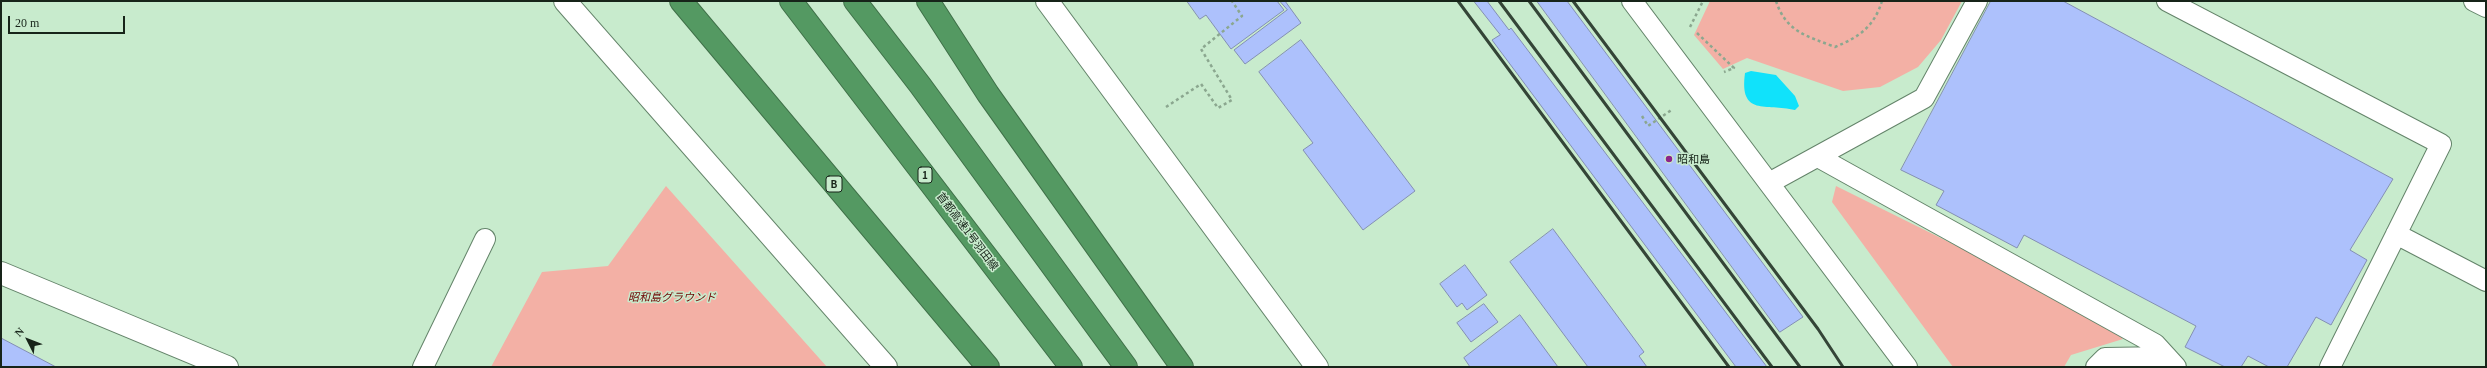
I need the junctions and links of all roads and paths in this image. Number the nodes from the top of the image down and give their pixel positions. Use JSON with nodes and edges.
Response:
{"nodes":[{"id":1,"x":566,"y":1,"type":"edge"},
{"id":2,"x":682,"y":1,"type":"edge"},
{"id":3,"x":791,"y":1,"type":"edge"},
{"id":4,"x":855,"y":1,"type":"edge"},
{"id":5,"x":928,"y":1,"type":"edge"},
{"id":6,"x":1047,"y":1,"type":"edge"},
{"id":7,"x":1232,"y":1,"type":"edge"},
{"id":8,"x":1632,"y":1,"type":"edge"},
{"id":9,"x":1703,"y":1,"type":"edge"},
{"id":10,"x":1776,"y":1,"type":"edge"},
{"id":11,"x":1882,"y":1,"type":"edge"},
{"id":12,"x":1977,"y":1,"type":"edge"},
{"id":13,"x":2167,"y":1,"type":"edge"},
{"id":14,"x":2474,"y":1,"type":"edge"},
{"id":15,"x":2486,"y":7,"type":"edge"},
{"id":16,"x":1719,"y":76,"type":"dead end"},
{"id":17,"x":1678,"y":105,"type":"dead end"},
{"id":18,"x":1165,"y":108,"type":"dead end"},
{"id":19,"x":1642,"y":116,"type":"dead end"},
{"id":20,"x":1818,"y":157,"type":"junction"},
{"id":21,"x":1769,"y":184,"type":"junction"},
{"id":22,"x":2396,"y":234,"type":"junction"},
{"id":23,"x":485,"y":239,"type":"dead end"},
{"id":24,"x":1,"y":273,"type":"edge"},
{"id":25,"x":2486,"y":280,"type":"edge"},
{"id":26,"x":1064,"y":358,"type":"edge"},
{"id":27,"x":2172,"y":362,"type":"edge"},
{"id":28,"x":227,"y":367,"type":"edge"},
{"id":29,"x":423,"y":367,"type":"edge"},
{"id":30,"x":886,"y":367,"type":"edge"},
{"id":31,"x":988,"y":367,"type":"edge"},
{"id":32,"x":1126,"y":367,"type":"edge"},
{"id":33,"x":1182,"y":367,"type":"edge"},
{"id":34,"x":1317,"y":367,"type":"edge"},
{"id":35,"x":1907,"y":367,"type":"edge"},
{"id":36,"x":2096,"y":367,"type":"edge"},
{"id":37,"x":2330,"y":367,"type":"edge"}],
"edges":[{"from":1,"to":30,"type":"street"},
{"from":2,"to":31,"type":"highway","number":"B"},
{"from":3,"to":26,"type":"highway","name":"首都高速1号羽田線","number":"1"},
{"from":4,"to":32,"type":"highway"},
{"from":5,"to":33,"type":"highway"},
{"from":6,"to":34,"type":"street"},
{"from":7,"to":18,"type":"path"},
{"from":8,"to":21,"type":"lane"},
{"from":9,"to":16,"type":"path"},
{"from":10,"to":11,"type":"path"},
{"from":12,"to":20,"type":"lane"},
{"from":13,"to":22,"type":"lane"},
{"from":14,"to":15,"type":"lane"},
{"from":17,"to":19,"type":"path"},
{"from":20,"to":21,"type":"lane"},
{"from":20,"to":27,"type":"lane"},
{"from":21,"to":35,"type":"lane"},
{"from":22,"to":25,"type":"lane"},
{"from":22,"to":37,"type":"lane"},
{"from":23,"to":29,"type":"lane"},
{"from":24,"to":28,"type":"street"},
{"from":27,"to":36,"type":"lane"}]}
